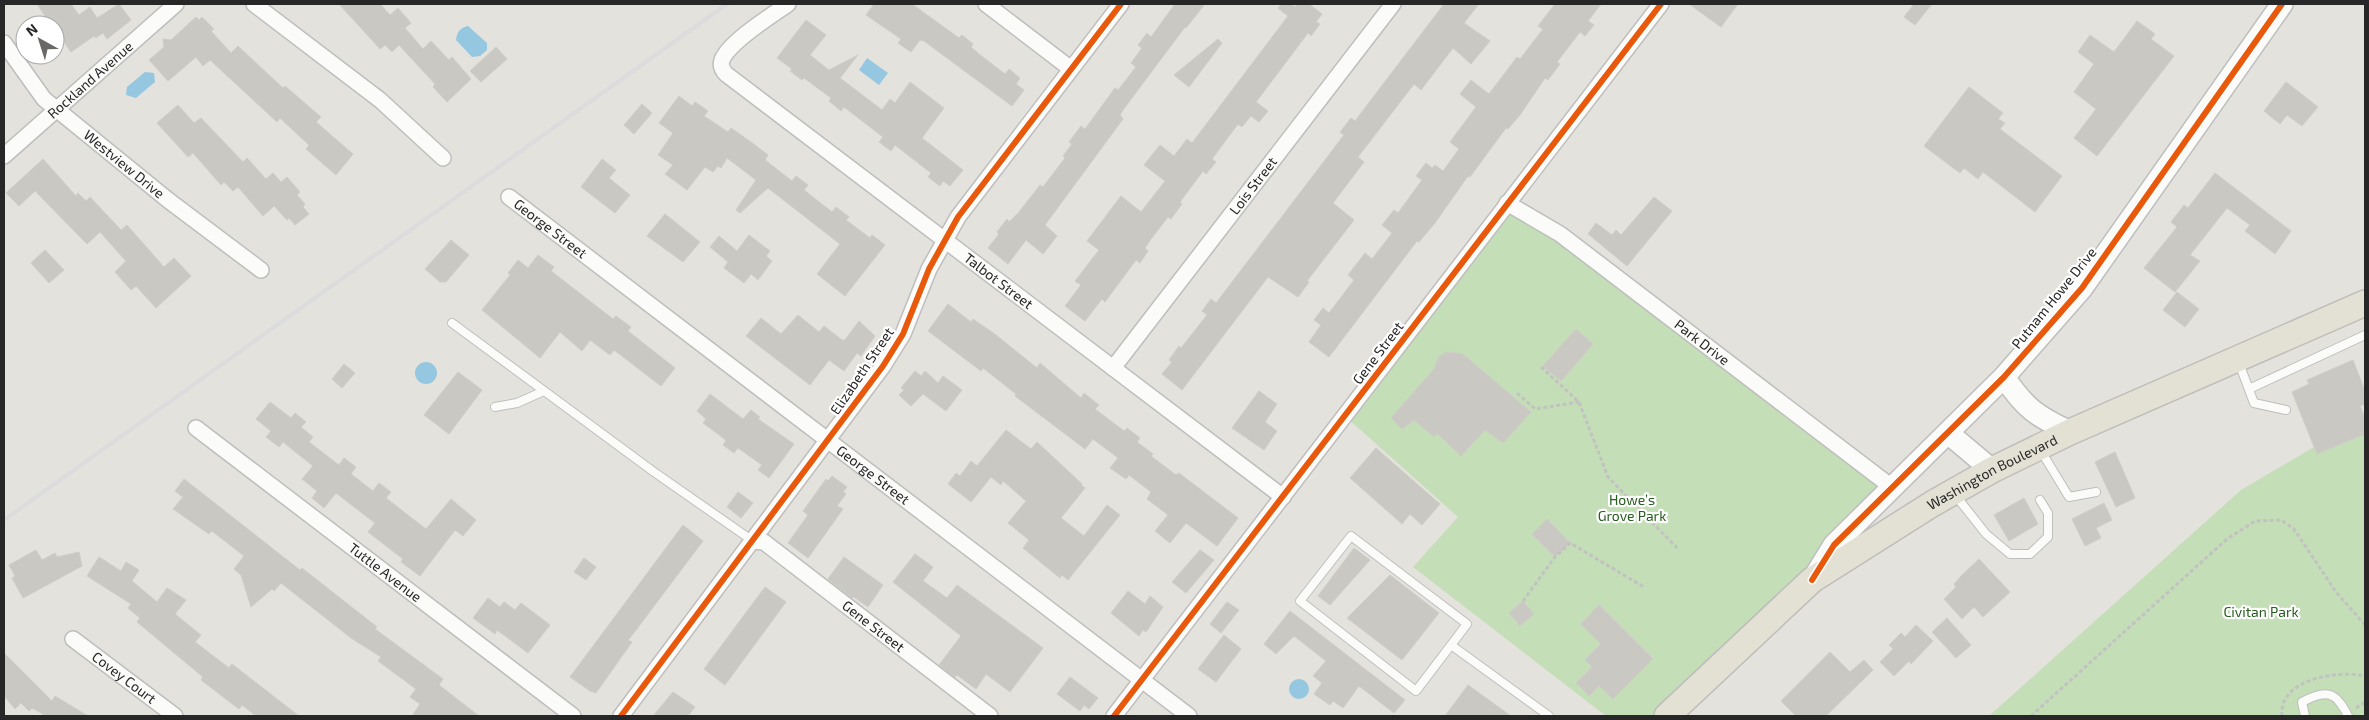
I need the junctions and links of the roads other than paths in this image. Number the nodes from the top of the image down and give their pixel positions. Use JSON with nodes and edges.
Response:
{"nodes":[{"id":1,"x":176,"y":4,"type":"edge"},
{"id":2,"x":254,"y":4,"type":"edge"},
{"id":3,"x":788,"y":4,"type":"edge"},
{"id":4,"x":986,"y":4,"type":"edge"},
{"id":5,"x":1121,"y":4,"type":"edge"},
{"id":6,"x":1393,"y":4,"type":"edge"},
{"id":7,"x":1661,"y":4,"type":"edge"},
{"id":8,"x":2282,"y":4,"type":"edge"},
{"id":9,"x":4,"y":43,"type":"edge"},
{"id":10,"x":1071,"y":69,"type":"junction"},
{"id":11,"x":58,"y":110,"type":"junction"},
{"id":12,"x":4,"y":156,"type":"edge"},
{"id":13,"x":443,"y":158,"type":"dead end"},
{"id":14,"x":509,"y":197,"type":"dead end"},
{"id":15,"x":1507,"y":203,"type":"junction"},
{"id":16,"x":944,"y":241,"type":"junction"},
{"id":17,"x":261,"y":270,"type":"dead end"},
{"id":18,"x":2365,"y":303,"type":"edge"},
{"id":19,"x":452,"y":323,"type":"dead end"},
{"id":20,"x":2365,"y":336,"type":"edge"},
{"id":21,"x":2237,"y":359,"type":"junction"},
{"id":22,"x":1113,"y":368,"type":"junction"},
{"id":23,"x":2004,"y":377,"type":"junction"},
{"id":24,"x":2249,"y":389,"type":"junction"},
{"id":25,"x":544,"y":391,"type":"junction"},
{"id":26,"x":496,"y":407,"type":"dead end"},
{"id":27,"x":2286,"y":410,"type":"dead end"},
{"id":28,"x":196,"y":428,"type":"dead end"},
{"id":29,"x":2070,"y":432,"type":"junction"},
{"id":30,"x":1948,"y":433,"type":"junction"},
{"id":31,"x":829,"y":441,"type":"junction"},
{"id":32,"x":2038,"y":447,"type":"junction"},
{"id":33,"x":1992,"y":470,"type":"junction"},
{"id":34,"x":1893,"y":488,"type":"junction"},
{"id":35,"x":1953,"y":492,"type":"junction"},
{"id":36,"x":2096,"y":492,"type":"dead end"},
{"id":37,"x":1283,"y":497,"type":"junction"},
{"id":38,"x":2040,"y":500,"type":"dead end"},
{"id":39,"x":753,"y":541,"type":"junction"},
{"id":40,"x":1812,"y":580,"type":"junction"},
{"id":41,"x":73,"y":639,"type":"dead end"},
{"id":42,"x":1451,"y":645,"type":"junction"},
{"id":43,"x":1142,"y":680,"type":"junction"},
{"id":44,"x":175,"y":716,"type":"edge"},
{"id":45,"x":572,"y":716,"type":"edge"},
{"id":46,"x":621,"y":716,"type":"edge"},
{"id":47,"x":990,"y":716,"type":"edge"},
{"id":48,"x":1114,"y":716,"type":"edge"},
{"id":49,"x":1189,"y":716,"type":"edge"},
{"id":50,"x":1549,"y":716,"type":"edge"},
{"id":51,"x":1667,"y":716,"type":"edge"},
{"id":52,"x":2305,"y":716,"type":"edge"},
{"id":53,"x":2348,"y":716,"type":"edge"}],
"edges":[{"from":1,"to":11,"type":"street","name":"Rockland Avenue"},
{"from":2,"to":13,"type":"street"},
{"from":3,"to":16,"type":"street","name":"Talbot Street"},
{"from":4,"to":10,"type":"street"},
{"from":5,"to":10,"type":"street","name":"Elizabeth Street"},
{"from":6,"to":22,"type":"street","name":"Lois Street"},
{"from":7,"to":15,"type":"street","name":"Gene Street"},
{"from":8,"to":23,"type":"street","name":"Putnam Howe Drive"},
{"from":9,"to":11,"type":"street","name":"Westview Drive"},
{"from":10,"to":16,"type":"street","name":"Elizabeth Street"},
{"from":11,"to":12,"type":"street","name":"Rockland Avenue"},
{"from":11,"to":17,"type":"street","name":"Westview Drive"},
{"from":14,"to":31,"type":"street","name":"George Street"},
{"from":15,"to":34,"type":"street","name":"Park Drive"},
{"from":15,"to":37,"type":"street","name":"Gene Street"},
{"from":16,"to":22,"type":"street","name":"Talbot Street"},
{"from":16,"to":31,"type":"street","name":"Elizabeth Street"},
{"from":18,"to":21,"type":"main road","name":"Washington Boulevard"},
{"from":19,"to":25,"type":"lane"},
{"from":20,"to":24,"type":"lane"},
{"from":21,"to":24,"type":"lane"},
{"from":21,"to":29,"type":"main road","name":"Washington Boulevard"},
{"from":22,"to":37,"type":"street","name":"Talbot Street"},
{"from":23,"to":29,"type":"street"},
{"from":23,"to":30,"type":"street","name":"Putnam Howe Drive"},
{"from":24,"to":27,"type":"lane"},
{"from":25,"to":26,"type":"lane"},
{"from":25,"to":39,"type":"lane"},
{"from":28,"to":45,"type":"street","name":"Tuttle Avenue"},
{"from":29,"to":32,"type":"main road","name":"Washington Boulevard"},
{"from":30,"to":33,"type":"street"},
{"from":30,"to":34,"type":"street","name":"Putnam Howe Drive"},
{"from":31,"to":39,"type":"street","name":"Elizabeth Street"},
{"from":31,"to":43,"type":"street","name":"George Street"},
{"from":32,"to":33,"type":"main road","name":"Washington Boulevard"},
{"from":32,"to":36,"type":"lane"},
{"from":33,"to":35,"type":"main road","name":"Washington Boulevard"},
{"from":34,"to":40,"type":"street","name":"Putnam Howe Drive"},
{"from":35,"to":38,"type":"lane"},
{"from":35,"to":40,"type":"main road","name":"Washington Boulevard"},
{"from":37,"to":43,"type":"street","name":"Gene Street"},
{"from":39,"to":46,"type":"street","name":"Elizabeth Street"},
{"from":39,"to":47,"type":"street","name":"Gene Street"},
{"from":40,"to":51,"type":"main road","name":"Washington Boulevard"},
{"from":41,"to":44,"type":"street","name":"Covey Court"},
{"from":42,"to":42,"type":"lane"},
{"from":42,"to":50,"type":"lane"},
{"from":43,"to":48,"type":"street","name":"Gene Street"},
{"from":43,"to":49,"type":"street","name":"George Street"},
{"from":52,"to":53,"type":"lane"}]}
